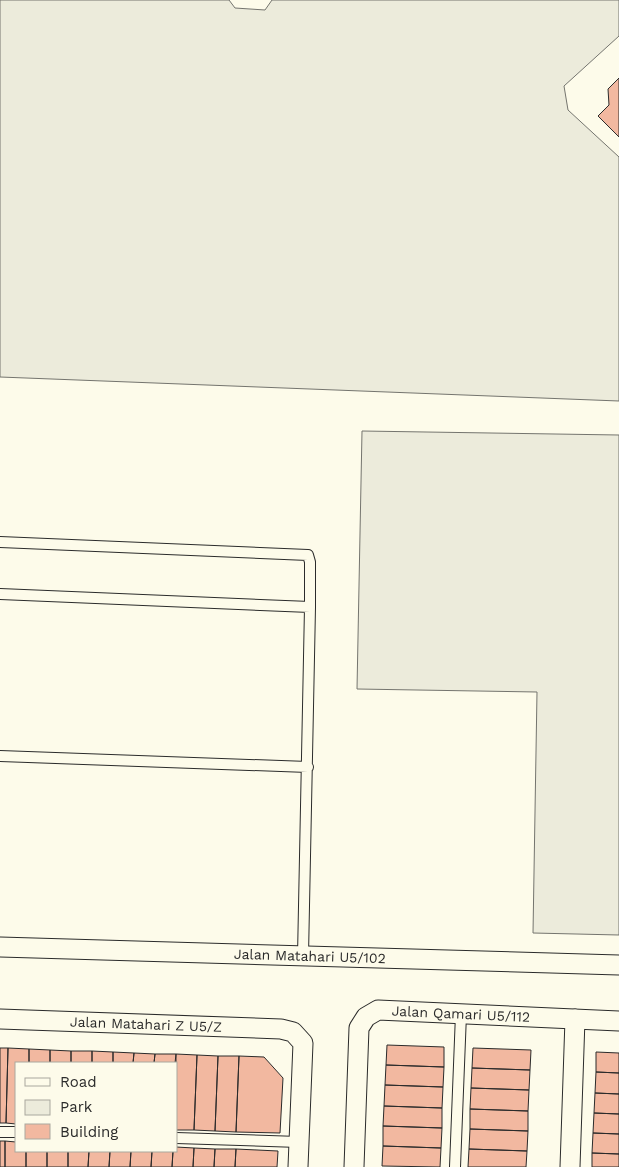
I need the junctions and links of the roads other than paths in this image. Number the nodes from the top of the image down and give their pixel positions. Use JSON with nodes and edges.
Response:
{"nodes":[{"id":1,"x":0,"y":542,"type":"edge"},
{"id":2,"x":0,"y":594,"type":"edge"},
{"id":3,"x":310,"y":607,"type":"junction"},
{"id":4,"x":0,"y":756,"type":"edge"},
{"id":5,"x":308,"y":768,"type":"junction"},
{"id":6,"x":0,"y":947,"type":"edge"},
{"id":7,"x":303,"y":956,"type":"junction"},
{"id":8,"x":619,"y":965,"type":"edge"},
{"id":9,"x":461,"y":1014,"type":"junction"},
{"id":10,"x":0,"y":1019,"type":"edge"},
{"id":11,"x":575,"y":1019,"type":"junction"},
{"id":12,"x":619,"y":1021,"type":"edge"},
{"id":13,"x":0,"y":1132,"type":"edge"},
{"id":14,"x":15,"y":1132,"type":"edge"},
{"id":15,"x":178,"y":1138,"type":"edge"},
{"id":16,"x":299,"y":1142,"type":"junction"},
{"id":17,"x":298,"y":1167,"type":"edge"},
{"id":18,"x":354,"y":1167,"type":"edge"},
{"id":19,"x":455,"y":1167,"type":"edge"},
{"id":20,"x":570,"y":1167,"type":"edge"}],
"edges":[{"from":1,"to":3,"type":"lane"},
{"from":2,"to":3,"type":"lane"},
{"from":3,"to":5,"type":"lane"},
{"from":4,"to":5,"type":"lane"},
{"from":5,"to":7,"type":"lane"},
{"from":6,"to":7,"type":"street","name":"Jalan Matahari U5/102"},
{"from":7,"to":8,"type":"street","name":"Jalan Matahari U5/102"},
{"from":9,"to":11,"type":"street","name":"Jalan Qamari U5/112"},
{"from":9,"to":18,"type":"street","name":"Jalan Qamari U5/112"},
{"from":9,"to":19,"type":"lane"},
{"from":10,"to":16,"type":"street","name":"Jalan Matahari Z U5/Z"},
{"from":11,"to":12,"type":"street","name":"Jalan Qamari U5/112"},
{"from":11,"to":20,"type":"street"},
{"from":13,"to":14,"type":"lane"},
{"from":15,"to":16,"type":"lane"},
{"from":16,"to":17,"type":"street"}]}
